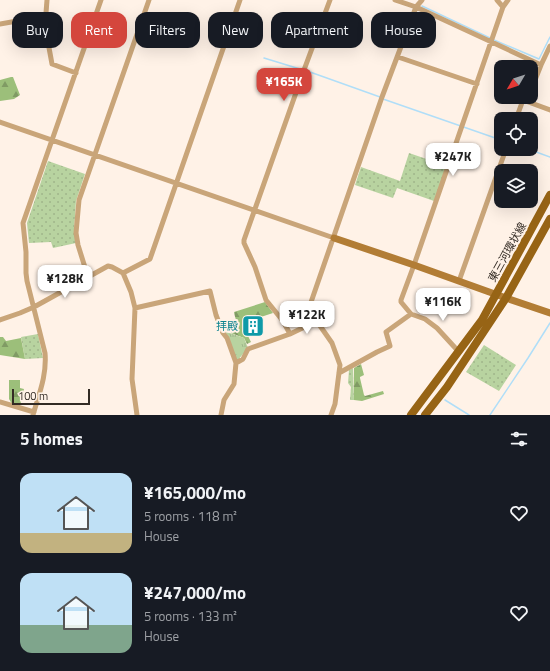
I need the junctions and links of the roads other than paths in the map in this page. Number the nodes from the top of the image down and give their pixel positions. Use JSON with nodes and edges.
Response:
{"nodes":[{"id":1,"x":47,"y":0,"type":"edge"},
{"id":2,"x":101,"y":0,"type":"edge"},
{"id":3,"x":149,"y":0,"type":"edge"},
{"id":4,"x":240,"y":0,"type":"edge"},
{"id":5,"x":330,"y":0,"type":"edge"},
{"id":6,"x":395,"y":0,"type":"edge"},
{"id":7,"x":422,"y":0,"type":"edge"},
{"id":8,"x":497,"y":0,"type":"edge"},
{"id":9,"x":508,"y":0,"type":"edge"},
{"id":10,"x":416,"y":7,"type":"junction"},
{"id":11,"x":503,"y":7,"type":"junction"},
{"id":12,"x":46,"y":12,"type":"edge"},
{"id":13,"x":12,"y":22,"type":"edge"},
{"id":14,"x":0,"y":24,"type":"edge"},
{"id":15,"x":491,"y":42,"type":"junction"},
{"id":16,"x":550,"y":46,"type":"edge"},
{"id":17,"x":49,"y":48,"type":"edge"},
{"id":18,"x":398,"y":57,"type":"junction"},
{"id":19,"x":541,"y":65,"type":"junction"},
{"id":20,"x":538,"y":72,"type":"edge"},
{"id":21,"x":76,"y":73,"type":"junction"},
{"id":22,"x":476,"y":84,"type":"junction"},
{"id":23,"x":535,"y":104,"type":"edge"},
{"id":24,"x":550,"y":110,"type":"edge"},
{"id":25,"x":0,"y":122,"type":"edge"},
{"id":26,"x":52,"y":140,"type":"junction"},
{"id":27,"x":94,"y":154,"type":"junction"},
{"id":28,"x":504,"y":156,"type":"edge"},
{"id":29,"x":176,"y":183,"type":"junction"},
{"id":30,"x":550,"y":195,"type":"edge"},
{"id":31,"x":255,"y":210,"type":"junction"},
{"id":32,"x":550,"y":219,"type":"edge"},
{"id":33,"x":334,"y":238,"type":"junction"},
{"id":34,"x":414,"y":264,"type":"junction"},
{"id":35,"x":123,"y":273,"type":"junction"},
{"id":36,"x":88,"y":277,"type":"junction"},
{"id":37,"x":459,"y":281,"type":"junction"},
{"id":38,"x":496,"y":295,"type":"junction"},
{"id":39,"x":506,"y":298,"type":"junction"},
{"id":40,"x":34,"y":307,"type":"junction"},
{"id":41,"x":135,"y":308,"type":"junction"},
{"id":42,"x":550,"y":313,"type":"edge"},
{"id":43,"x":411,"y":314,"type":"junction"},
{"id":44,"x":0,"y":320,"type":"edge"},
{"id":45,"x":317,"y":321,"type":"junction"},
{"id":46,"x":290,"y":334,"type":"junction"},
{"id":47,"x":459,"y":352,"type":"junction"},
{"id":48,"x":236,"y":363,"type":"junction"},
{"id":49,"x":338,"y":373,"type":"junction"},
{"id":50,"x":0,"y":402,"type":"edge"},
{"id":51,"x":33,"y":414,"type":"edge"},
{"id":52,"x":137,"y":415,"type":"edge"},
{"id":53,"x":221,"y":415,"type":"edge"},
{"id":54,"x":331,"y":415,"type":"edge"},
{"id":55,"x":411,"y":415,"type":"edge"},
{"id":56,"x":425,"y":415,"type":"edge"}],
"edges":[{"from":1,"to":12,"type":"street"},
{"from":2,"to":21,"type":"street"},
{"from":3,"to":27,"type":"street"},
{"from":4,"to":29,"type":"street"},
{"from":5,"to":31,"type":"street"},
{"from":6,"to":10,"type":"street"},
{"from":7,"to":10,"type":"street"},
{"from":8,"to":11,"type":"street"},
{"from":9,"to":11,"type":"street"},
{"from":10,"to":15,"type":"street"},
{"from":10,"to":18,"type":"street"},
{"from":11,"to":15,"type":"street"},
{"from":13,"to":14,"type":"street"},
{"from":15,"to":19,"type":"street"},
{"from":15,"to":22,"type":"street"},
{"from":16,"to":19,"type":"street"},
{"from":17,"to":21,"type":"street"},
{"from":18,"to":22,"type":"street"},
{"from":18,"to":33,"type":"street"},
{"from":19,"to":20,"type":"street"},
{"from":21,"to":26,"type":"street"},
{"from":22,"to":34,"type":"street"},
{"from":23,"to":24,"type":"street"},
{"from":25,"to":26,"type":"street"},
{"from":26,"to":27,"type":"street"},
{"from":26,"to":40,"type":"street"},
{"from":27,"to":29,"type":"street"},
{"from":27,"to":36,"type":"street"},
{"from":28,"to":37,"type":"street"},
{"from":29,"to":31,"type":"street"},
{"from":29,"to":35,"type":"street"},
{"from":30,"to":38,"type":"main road","name":"東三河環状線"},
{"from":31,"to":33,"type":"street"},
{"from":31,"to":46,"type":"street"},
{"from":32,"to":39,"type":"main road","name":"東三河環状線"},
{"from":33,"to":34,"type":"main road"},
{"from":33,"to":45,"type":"street"},
{"from":34,"to":37,"type":"main road"},
{"from":34,"to":43,"type":"street"},
{"from":35,"to":36,"type":"street"},
{"from":35,"to":41,"type":"street"},
{"from":36,"to":40,"type":"street"},
{"from":37,"to":38,"type":"main road"},
{"from":38,"to":39,"type":"main road"},
{"from":38,"to":47,"type":"main road","name":"東三河環状線"},
{"from":39,"to":42,"type":"main road"},
{"from":39,"to":56,"type":"main road","name":"東三河環状線"},
{"from":40,"to":44,"type":"street"},
{"from":40,"to":51,"type":"street"},
{"from":41,"to":48,"type":"street"},
{"from":41,"to":52,"type":"street"},
{"from":43,"to":47,"type":"street"},
{"from":43,"to":49,"type":"street"},
{"from":45,"to":46,"type":"street"},
{"from":45,"to":49,"type":"street"},
{"from":46,"to":48,"type":"street"},
{"from":47,"to":55,"type":"main road","name":"東三河環状線"},
{"from":48,"to":53,"type":"street"},
{"from":49,"to":54,"type":"street"},
{"from":50,"to":51,"type":"street"}]}
